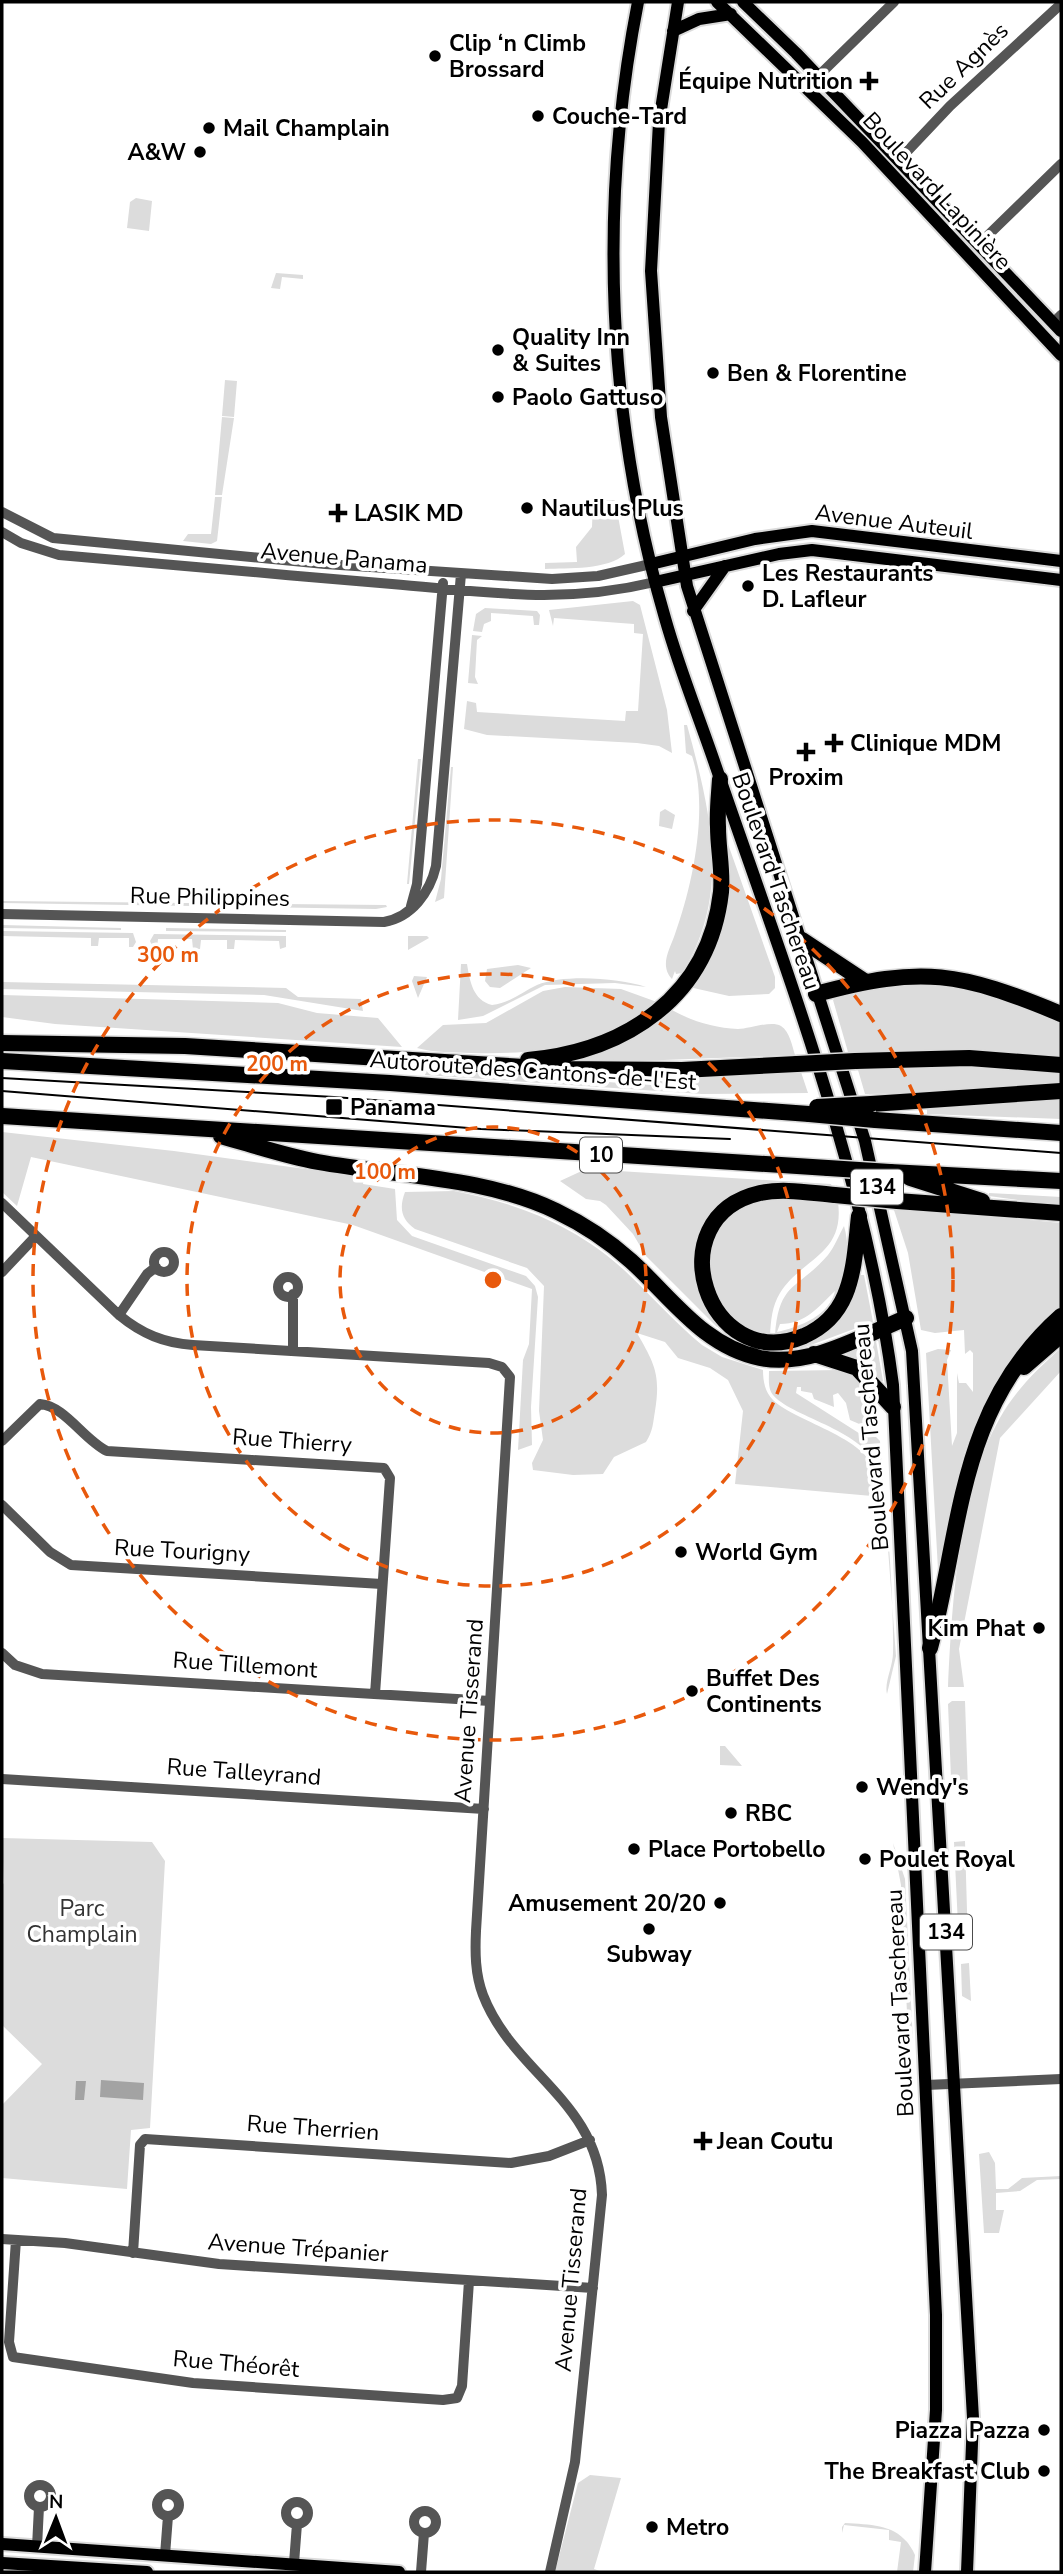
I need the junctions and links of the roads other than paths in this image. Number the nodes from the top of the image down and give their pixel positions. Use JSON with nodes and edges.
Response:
{"nodes":[{"id":1,"x":638,"y":2,"type":"edge"},
{"id":2,"x":678,"y":2,"type":"edge"},
{"id":3,"x":717,"y":2,"type":"edge"},
{"id":4,"x":743,"y":2,"type":"edge"},
{"id":5,"x":894,"y":2,"type":"edge"},
{"id":6,"x":1061,"y":4,"type":"edge"},
{"id":7,"x":731,"y":14,"type":"junction"},
{"id":8,"x":673,"y":31,"type":"junction"},
{"id":9,"x":818,"y":77,"type":"junction"},
{"id":10,"x":807,"y":87,"type":"junction"},
{"id":11,"x":898,"y":161,"type":"junction"},
{"id":12,"x":1061,"y":164,"type":"edge"},
{"id":13,"x":979,"y":244,"type":"junction"},
{"id":14,"x":1059,"y":323,"type":"edge"},
{"id":15,"x":1061,"y":355,"type":"edge"},
{"id":16,"x":2,"y":512,"type":"edge"},
{"id":17,"x":2,"y":532,"type":"edge"},
{"id":18,"x":682,"y":556,"type":"junction"},
{"id":19,"x":1061,"y":561,"type":"edge"},
{"id":20,"x":651,"y":564,"type":"junction"},
{"id":21,"x":725,"y":565,"type":"junction"},
{"id":22,"x":444,"y":573,"type":"junction"},
{"id":23,"x":461,"y":574,"type":"junction"},
{"id":24,"x":685,"y":575,"type":"junction"},
{"id":25,"x":1061,"y":580,"type":"edge"},
{"id":26,"x":655,"y":582,"type":"junction"},
{"id":27,"x":443,"y":588,"type":"junction"},
{"id":28,"x":459,"y":589,"type":"junction"},
{"id":29,"x":693,"y":611,"type":"junction"},
{"id":30,"x":720,"y":779,"type":"junction"},
{"id":31,"x":411,"y":906,"type":"junction"},
{"id":32,"x":2,"y":914,"type":"edge"},
{"id":33,"x":802,"y":940,"type":"junction"},
{"id":34,"x":864,"y":981,"type":"junction"},
{"id":35,"x":816,"y":994,"type":"junction"},
{"id":36,"x":794,"y":999,"type":"junction"},
{"id":37,"x":1061,"y":1014,"type":"edge"},
{"id":38,"x":2,"y":1043,"type":"edge"},
{"id":39,"x":2,"y":1061,"type":"edge"},
{"id":40,"x":464,"y":1064,"type":"junction"},
{"id":41,"x":1061,"y":1065,"type":"edge"},
{"id":42,"x":1061,"y":1091,"type":"edge"},
{"id":43,"x":808,"y":1111,"type":"junction"},
{"id":44,"x":2,"y":1116,"type":"edge"},
{"id":45,"x":183,"y":1126,"type":"junction"},
{"id":46,"x":1061,"y":1133,"type":"edge"},
{"id":47,"x":890,"y":1172,"type":"junction"},
{"id":48,"x":1061,"y":1181,"type":"edge"},
{"id":49,"x":2,"y":1203,"type":"edge"},
{"id":50,"x":1025,"y":1210,"type":"junction"},
{"id":51,"x":1061,"y":1213,"type":"edge"},
{"id":52,"x":859,"y":1216,"type":"junction"},
{"id":53,"x":36,"y":1236,"type":"junction"},
{"id":54,"x":156,"y":1267,"type":"dead end"},
{"id":55,"x":2,"y":1272,"type":"edge"},
{"id":56,"x":293,"y":1294,"type":"dead end"},
{"id":57,"x":119,"y":1315,"type":"junction"},
{"id":58,"x":1061,"y":1316,"type":"edge"},
{"id":59,"x":906,"y":1318,"type":"junction"},
{"id":60,"x":885,"y":1327,"type":"junction"},
{"id":61,"x":1061,"y":1335,"type":"edge"},
{"id":62,"x":293,"y":1351,"type":"junction"},
{"id":63,"x":814,"y":1354,"type":"junction"},
{"id":64,"x":998,"y":1398,"type":"junction"},
{"id":65,"x":893,"y":1407,"type":"junction"},
{"id":66,"x":2,"y":1441,"type":"edge"},
{"id":67,"x":2,"y":1505,"type":"edge"},
{"id":68,"x":382,"y":1584,"type":"junction"},
{"id":69,"x":930,"y":1648,"type":"junction"},
{"id":70,"x":2,"y":1653,"type":"edge"},
{"id":71,"x":375,"y":1694,"type":"junction"},
{"id":72,"x":491,"y":1701,"type":"junction"},
{"id":73,"x":2,"y":1779,"type":"edge"},
{"id":74,"x":484,"y":1809,"type":"junction"},
{"id":75,"x":1061,"y":2079,"type":"edge"},
{"id":76,"x":955,"y":2084,"type":"junction"},
{"id":77,"x":926,"y":2085,"type":"junction"},
{"id":78,"x":590,"y":2140,"type":"junction"},
{"id":79,"x":2,"y":2239,"type":"edge"},
{"id":80,"x":16,"y":2240,"type":"junction"},
{"id":81,"x":133,"y":2253,"type":"junction"},
{"id":82,"x":469,"y":2281,"type":"junction"},
{"id":83,"x":593,"y":2288,"type":"junction"},
{"id":84,"x":39,"y":2507,"type":"dead end"},
{"id":85,"x":168,"y":2516,"type":"dead end"},
{"id":86,"x":297,"y":2524,"type":"dead end"},
{"id":87,"x":424,"y":2533,"type":"dead end"},
{"id":88,"x":2,"y":2544,"type":"edge"},
{"id":89,"x":37,"y":2547,"type":"junction"},
{"id":90,"x":165,"y":2555,"type":"junction"},
{"id":91,"x":2,"y":2563,"type":"edge"},
{"id":92,"x":294,"y":2563,"type":"junction"},
{"id":93,"x":147,"y":2572,"type":"edge"},
{"id":94,"x":399,"y":2572,"type":"edge"},
{"id":95,"x":421,"y":2572,"type":"edge"},
{"id":96,"x":550,"y":2572,"type":"edge"},
{"id":97,"x":925,"y":2572,"type":"edge"},
{"id":98,"x":967,"y":2572,"type":"edge"}],
"edges":[{"from":1,"to":20,"type":"main road","name":"Boulevard Taschereau","number":"134"},
{"from":2,"to":8,"type":"main road","name":"Boulevard Taschereau","number":"134"},
{"from":3,"to":7,"type":"main road","name":"Boulevard Lapinière"},
{"from":4,"to":9,"type":"main road","name":"Boulevard Lapinière"},
{"from":5,"to":9,"type":"street"},
{"from":6,"to":11,"type":"street","name":"Rue Agnès"},
{"from":7,"to":8,"type":"main road"},
{"from":7,"to":10,"type":"main road","name":"Boulevard Lapinière"},
{"from":8,"to":18,"type":"main road","name":"Boulevard Taschereau","number":"134"},
{"from":9,"to":10,"type":"street"},
{"from":9,"to":11,"type":"main road","name":"Boulevard Lapinière"},
{"from":10,"to":15,"type":"main road","name":"Boulevard Lapinière"},
{"from":11,"to":13,"type":"main road","name":"Boulevard Lapinière"},
{"from":12,"to":13,"type":"street"},
{"from":13,"to":14,"type":"main road","name":"Boulevard Lapinière"},
{"from":16,"to":22,"type":"street","name":"Avenue Panama"},
{"from":17,"to":27,"type":"street","name":"Avenue Panama"},
{"from":18,"to":19,"type":"main road","name":"Avenue Auteuil"},
{"from":18,"to":20,"type":"main road","name":"Avenue Panama"},
{"from":18,"to":24,"type":"main road","name":"Boulevard Taschereau","number":"134"},
{"from":20,"to":23,"type":"street","name":"Avenue Panama"},
{"from":20,"to":26,"type":"main road","name":"Boulevard Taschereau","number":"134"},
{"from":21,"to":24,"type":"main road","name":"Avenue Auteuil"},
{"from":21,"to":25,"type":"main road","name":"Avenue Auteuil"},
{"from":21,"to":29,"type":"main road"},
{"from":22,"to":23,"type":"street","name":"Avenue Panama"},
{"from":22,"to":27,"type":"street"},
{"from":23,"to":28,"type":"street","name":"Rue Philippines"},
{"from":24,"to":26,"type":"main road","name":"Avenue Panama"},
{"from":24,"to":29,"type":"main road","name":"Boulevard Taschereau","number":"134"},
{"from":26,"to":28,"type":"street","name":"Avenue Panama"},
{"from":26,"to":30,"type":"main road","name":"Boulevard Taschereau","number":"134"},
{"from":27,"to":28,"type":"street","name":"Avenue Panama"},
{"from":27,"to":31,"type":"street"},
{"from":28,"to":31,"type":"street","name":"Rue Philippines"},
{"from":29,"to":33,"type":"main road","name":"Boulevard Taschereau","number":"134"},
{"from":30,"to":36,"type":"main road","name":"Boulevard Taschereau","number":"134"},
{"from":30,"to":40,"type":"highway"},
{"from":31,"to":32,"type":"street","name":"Rue Philippines"},
{"from":33,"to":34,"type":"highway"},
{"from":33,"to":35,"type":"main road","name":"Boulevard Taschereau","number":"134"},
{"from":34,"to":35,"type":"highway"},
{"from":34,"to":37,"type":"highway"},
{"from":35,"to":36,"type":"main road"},
{"from":35,"to":59,"type":"main road","name":"Boulevard Taschereau","number":"134"},
{"from":36,"to":52,"type":"main road","name":"Boulevard Taschereau","number":"134"},
{"from":38,"to":40,"type":"highway"},
{"from":39,"to":43,"type":"highway","name":"Autoroute des Cantons-de-l'Est"},
{"from":40,"to":41,"type":"highway","bridge":true},
{"from":42,"to":43,"type":"highway","bridge":true},
{"from":43,"to":46,"type":"highway","name":"Autoroute des Cantons-de-l'Est","bridge":true},
{"from":44,"to":45,"type":"highway","number":"10"},
{"from":45,"to":47,"type":"highway","number":"10","bridge":true},
{"from":45,"to":63,"type":"highway"},
{"from":47,"to":48,"type":"highway","number":"10"},
{"from":47,"to":50,"type":"highway"},
{"from":49,"to":53,"type":"street","name":"Avenue Tisserand"},
{"from":50,"to":51,"type":"highway"},
{"from":50,"to":52,"type":"highway","bridge":true},
{"from":52,"to":60,"type":"main road","name":"Boulevard Taschereau","number":"134"},
{"from":53,"to":55,"type":"street"},
{"from":53,"to":57,"type":"street","name":"Avenue Tisserand"},
{"from":54,"to":57,"type":"street"},
{"from":56,"to":62,"type":"street"},
{"from":57,"to":62,"type":"street","name":"Avenue Tisserand"},
{"from":58,"to":64,"type":"highway"},
{"from":59,"to":60,"type":"highway"},
{"from":59,"to":69,"type":"main road","name":"Boulevard Taschereau","number":"134"},
{"from":60,"to":63,"type":"highway"},
{"from":60,"to":65,"type":"main road","name":"Boulevard Taschereau","number":"134"},
{"from":61,"to":64,"type":"highway"},
{"from":62,"to":72,"type":"street","name":"Avenue Tisserand"},
{"from":63,"to":65,"type":"highway"},
{"from":64,"to":69,"type":"highway"},
{"from":65,"to":77,"type":"main road","name":"Boulevard Taschereau","number":"134"},
{"from":66,"to":68,"type":"street","name":"Rue Thierry"},
{"from":67,"to":68,"type":"street","name":"Rue Tourigny"},
{"from":68,"to":71,"type":"street","name":"Rue Thierry"},
{"from":69,"to":76,"type":"main road","name":"Boulevard Taschereau","number":"134"},
{"from":70,"to":71,"type":"street","name":"Rue Tillemont"},
{"from":71,"to":72,"type":"street","name":"Rue Tillemont"},
{"from":72,"to":74,"type":"street","name":"Avenue Tisserand"},
{"from":73,"to":74,"type":"street","name":"Rue Talleyrand"},
{"from":74,"to":78,"type":"street","name":"Avenue Tisserand"},
{"from":75,"to":76,"type":"street"},
{"from":76,"to":77,"type":"street"},
{"from":76,"to":98,"type":"main road","name":"Boulevard Taschereau","number":"134"},
{"from":77,"to":97,"type":"main road","name":"Boulevard Taschereau","number":"134"},
{"from":78,"to":81,"type":"street","name":"Rue Therrien"},
{"from":78,"to":83,"type":"street","name":"Avenue Tisserand"},
{"from":79,"to":80,"type":"street","name":"Avenue Trépanier"},
{"from":80,"to":81,"type":"street","name":"Avenue Trépanier"},
{"from":80,"to":82,"type":"street","name":"Rue Théorêt"},
{"from":81,"to":82,"type":"street","name":"Avenue Trépanier"},
{"from":82,"to":83,"type":"street","name":"Avenue Trépanier"},
{"from":83,"to":96,"type":"street","name":"Avenue Tisserand"},
{"from":84,"to":89,"type":"street"},
{"from":85,"to":90,"type":"street"},
{"from":86,"to":92,"type":"street"},
{"from":87,"to":95,"type":"street"},
{"from":88,"to":89,"type":"main road"},
{"from":89,"to":90,"type":"main road"},
{"from":90,"to":92,"type":"main road"},
{"from":91,"to":93,"type":"main road"},
{"from":92,"to":94,"type":"main road"}]}
